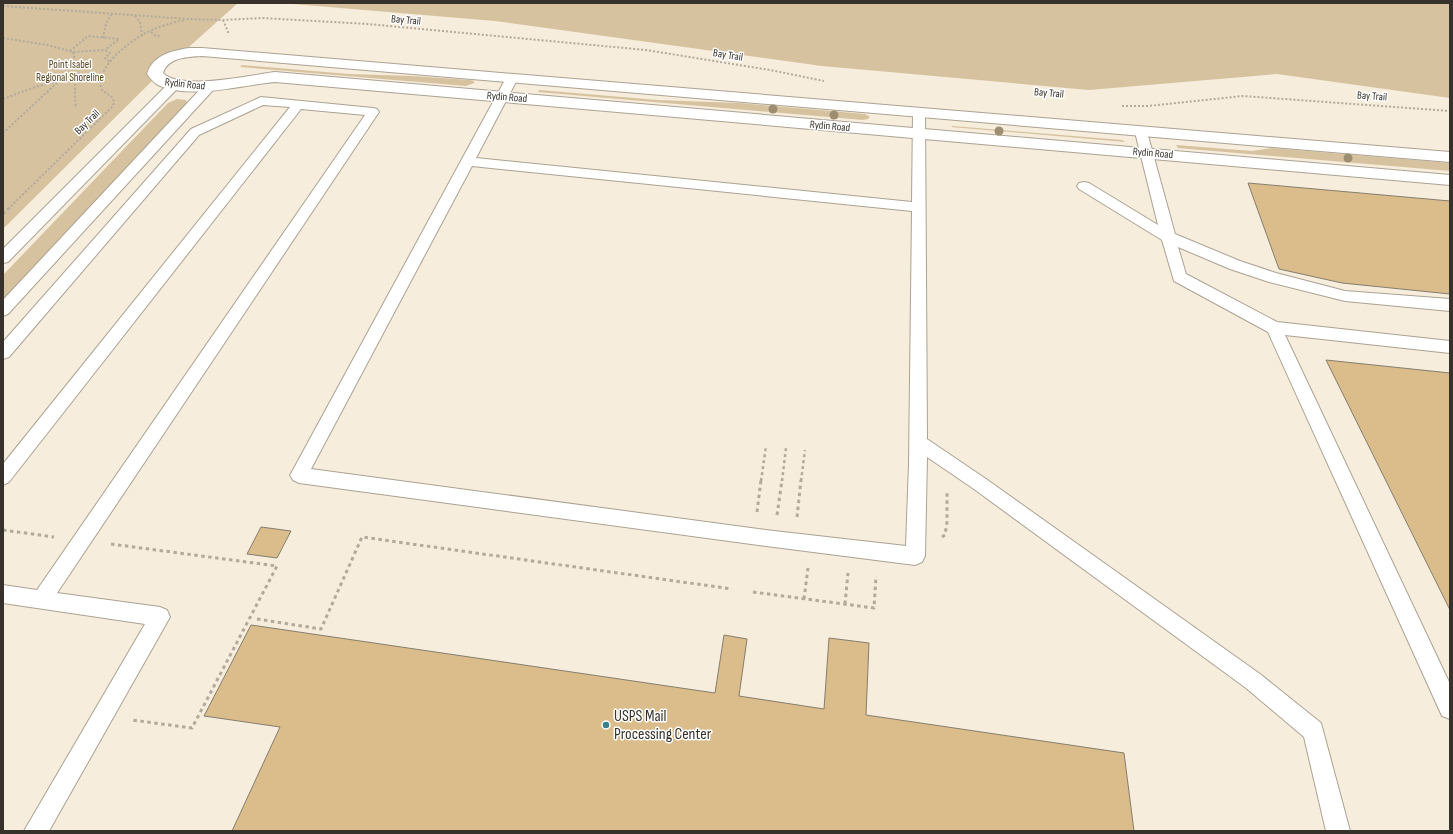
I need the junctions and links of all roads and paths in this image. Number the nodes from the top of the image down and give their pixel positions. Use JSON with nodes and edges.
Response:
{"nodes":[{"id":1,"x":3,"y":6,"type":"edge"},
{"id":2,"x":112,"y":14,"type":"junction"},
{"id":3,"x":135,"y":16,"type":"junction"},
{"id":4,"x":188,"y":19,"type":"junction"},
{"id":5,"x":142,"y":35,"type":"junction"},
{"id":6,"x":103,"y":38,"type":"junction"},
{"id":7,"x":4,"y":39,"type":"edge"},
{"id":8,"x":105,"y":50,"type":"junction"},
{"id":9,"x":70,"y":51,"type":"junction"},
{"id":10,"x":73,"y":52,"type":"junction"},
{"id":11,"x":110,"y":62,"type":"junction"},
{"id":12,"x":77,"y":76,"type":"junction"},
{"id":13,"x":512,"y":78,"type":"junction"},
{"id":14,"x":60,"y":80,"type":"junction"},
{"id":15,"x":829,"y":82,"type":"dead end"},
{"id":16,"x":175,"y":84,"type":"junction"},
{"id":17,"x":210,"y":86,"type":"junction"},
{"id":18,"x":501,"y":97,"type":"junction"},
{"id":19,"x":3,"y":99,"type":"edge"},
{"id":20,"x":298,"y":105,"type":"junction"},
{"id":21,"x":1119,"y":106,"type":"dead end"},
{"id":22,"x":76,"y":108,"type":"dead end"},
{"id":23,"x":1450,"y":111,"type":"edge"},
{"id":24,"x":919,"y":112,"type":"junction"},
{"id":25,"x":1141,"y":132,"type":"junction"},
{"id":26,"x":3,"y":133,"type":"edge"},
{"id":27,"x":919,"y":134,"type":"junction"},
{"id":28,"x":1146,"y":152,"type":"junction"},
{"id":29,"x":1450,"y":156,"type":"edge"},
{"id":30,"x":467,"y":161,"type":"junction"},
{"id":31,"x":1450,"y":180,"type":"edge"},
{"id":32,"x":1084,"y":186,"type":"dead end"},
{"id":33,"x":919,"y":207,"type":"junction"},
{"id":34,"x":3,"y":214,"type":"edge"},
{"id":35,"x":1168,"y":237,"type":"junction"},
{"id":36,"x":3,"y":258,"type":"edge"},
{"id":37,"x":1450,"y":305,"type":"edge"},
{"id":38,"x":3,"y":310,"type":"edge"},
{"id":39,"x":1274,"y":328,"type":"junction"},
{"id":40,"x":1450,"y":347,"type":"edge"},
{"id":41,"x":3,"y":353,"type":"edge"},
{"id":42,"x":918,"y":442,"type":"junction"},
{"id":43,"x":766,"y":446,"type":"dead end"},
{"id":44,"x":786,"y":448,"type":"dead end"},
{"id":45,"x":805,"y":450,"type":"dead end"},
{"id":46,"x":3,"y":476,"type":"edge"},
{"id":47,"x":756,"y":517,"type":"dead end"},
{"id":48,"x":774,"y":539,"type":"junction"},
{"id":49,"x":794,"y":541,"type":"junction"},
{"id":50,"x":811,"y":544,"type":"junction"},
{"id":51,"x":850,"y":549,"type":"junction"},
{"id":52,"x":884,"y":576,"type":"dead end"},
{"id":53,"x":732,"y":589,"type":"dead end"},
{"id":54,"x":753,"y":592,"type":"dead end"},
{"id":55,"x":3,"y":594,"type":"edge"},
{"id":56,"x":804,"y":599,"type":"junction"},
{"id":57,"x":41,"y":600,"type":"junction"},
{"id":58,"x":845,"y":604,"type":"junction"},
{"id":59,"x":257,"y":619,"type":"dead end"},
{"id":60,"x":1450,"y":708,"type":"edge"},
{"id":61,"x":36,"y":831,"type":"edge"},
{"id":62,"x":1338,"y":831,"type":"edge"}],
"edges":[{"from":1,"to":2,"type":"path","name":"Bay Trail"},
{"from":2,"to":3,"type":"path","name":"Bay Trail"},
{"from":2,"to":6,"type":"path"},
{"from":3,"to":4,"type":"path","name":"Bay Trail"},
{"from":3,"to":5,"type":"path"},
{"from":4,"to":5,"type":"path","name":"Bay Trail"},
{"from":4,"to":15,"type":"path","name":"Bay Trail"},
{"from":5,"to":11,"type":"path","name":"Bay Trail"},
{"from":6,"to":8,"type":"path"},
{"from":6,"to":9,"type":"path"},
{"from":7,"to":9,"type":"path"},
{"from":8,"to":10,"type":"path"},
{"from":8,"to":11,"type":"path"},
{"from":9,"to":10,"type":"path"},
{"from":10,"to":12,"type":"path"},
{"from":11,"to":34,"type":"path","name":"Bay Trail"},
{"from":12,"to":14,"type":"path"},
{"from":12,"to":22,"type":"path"},
{"from":13,"to":16,"type":"street","name":"Rydin Road"},
{"from":13,"to":18,"type":"lane"},
{"from":13,"to":24,"type":"street","name":"Rydin Road"},
{"from":14,"to":19,"type":"path"},
{"from":14,"to":26,"type":"path"},
{"from":16,"to":17,"type":"street","name":"Rydin Road"},
{"from":16,"to":36,"type":"lane"},
{"from":17,"to":18,"type":"street","name":"Rydin Road"},
{"from":17,"to":38,"type":"lane"},
{"from":18,"to":27,"type":"street","name":"Rydin Road"},
{"from":18,"to":30,"type":"lane"},
{"from":20,"to":41,"type":"lane"},
{"from":20,"to":46,"type":"lane"},
{"from":20,"to":57,"type":"lane"},
{"from":21,"to":23,"type":"path","name":"Bay Trail"},
{"from":24,"to":25,"type":"street","name":"Rydin Road"},
{"from":24,"to":27,"type":"lane"},
{"from":25,"to":28,"type":"lane"},
{"from":25,"to":29,"type":"street","name":"Rydin Road"},
{"from":27,"to":28,"type":"street","name":"Rydin Road"},
{"from":27,"to":33,"type":"lane"},
{"from":28,"to":31,"type":"street","name":"Rydin Road"},
{"from":28,"to":35,"type":"lane"},
{"from":30,"to":33,"type":"lane"},
{"from":30,"to":48,"type":"lane"},
{"from":32,"to":35,"type":"lane"},
{"from":33,"to":42,"type":"lane"},
{"from":35,"to":37,"type":"lane"},
{"from":35,"to":39,"type":"lane"},
{"from":39,"to":40,"type":"lane"},
{"from":39,"to":60,"type":"lane"},
{"from":42,"to":51,"type":"lane"},
{"from":42,"to":62,"type":"lane"},
{"from":43,"to":47,"type":"path"},
{"from":44,"to":48,"type":"path"},
{"from":45,"to":49,"type":"path"},
{"from":48,"to":49,"type":"lane"},
{"from":49,"to":50,"type":"lane"},
{"from":50,"to":51,"type":"lane"},
{"from":50,"to":56,"type":"path"},
{"from":51,"to":58,"type":"path"},
{"from":52,"to":58,"type":"path"},
{"from":53,"to":59,"type":"path"},
{"from":54,"to":56,"type":"path"},
{"from":55,"to":57,"type":"lane"},
{"from":56,"to":58,"type":"path"},
{"from":57,"to":61,"type":"lane"}]}
